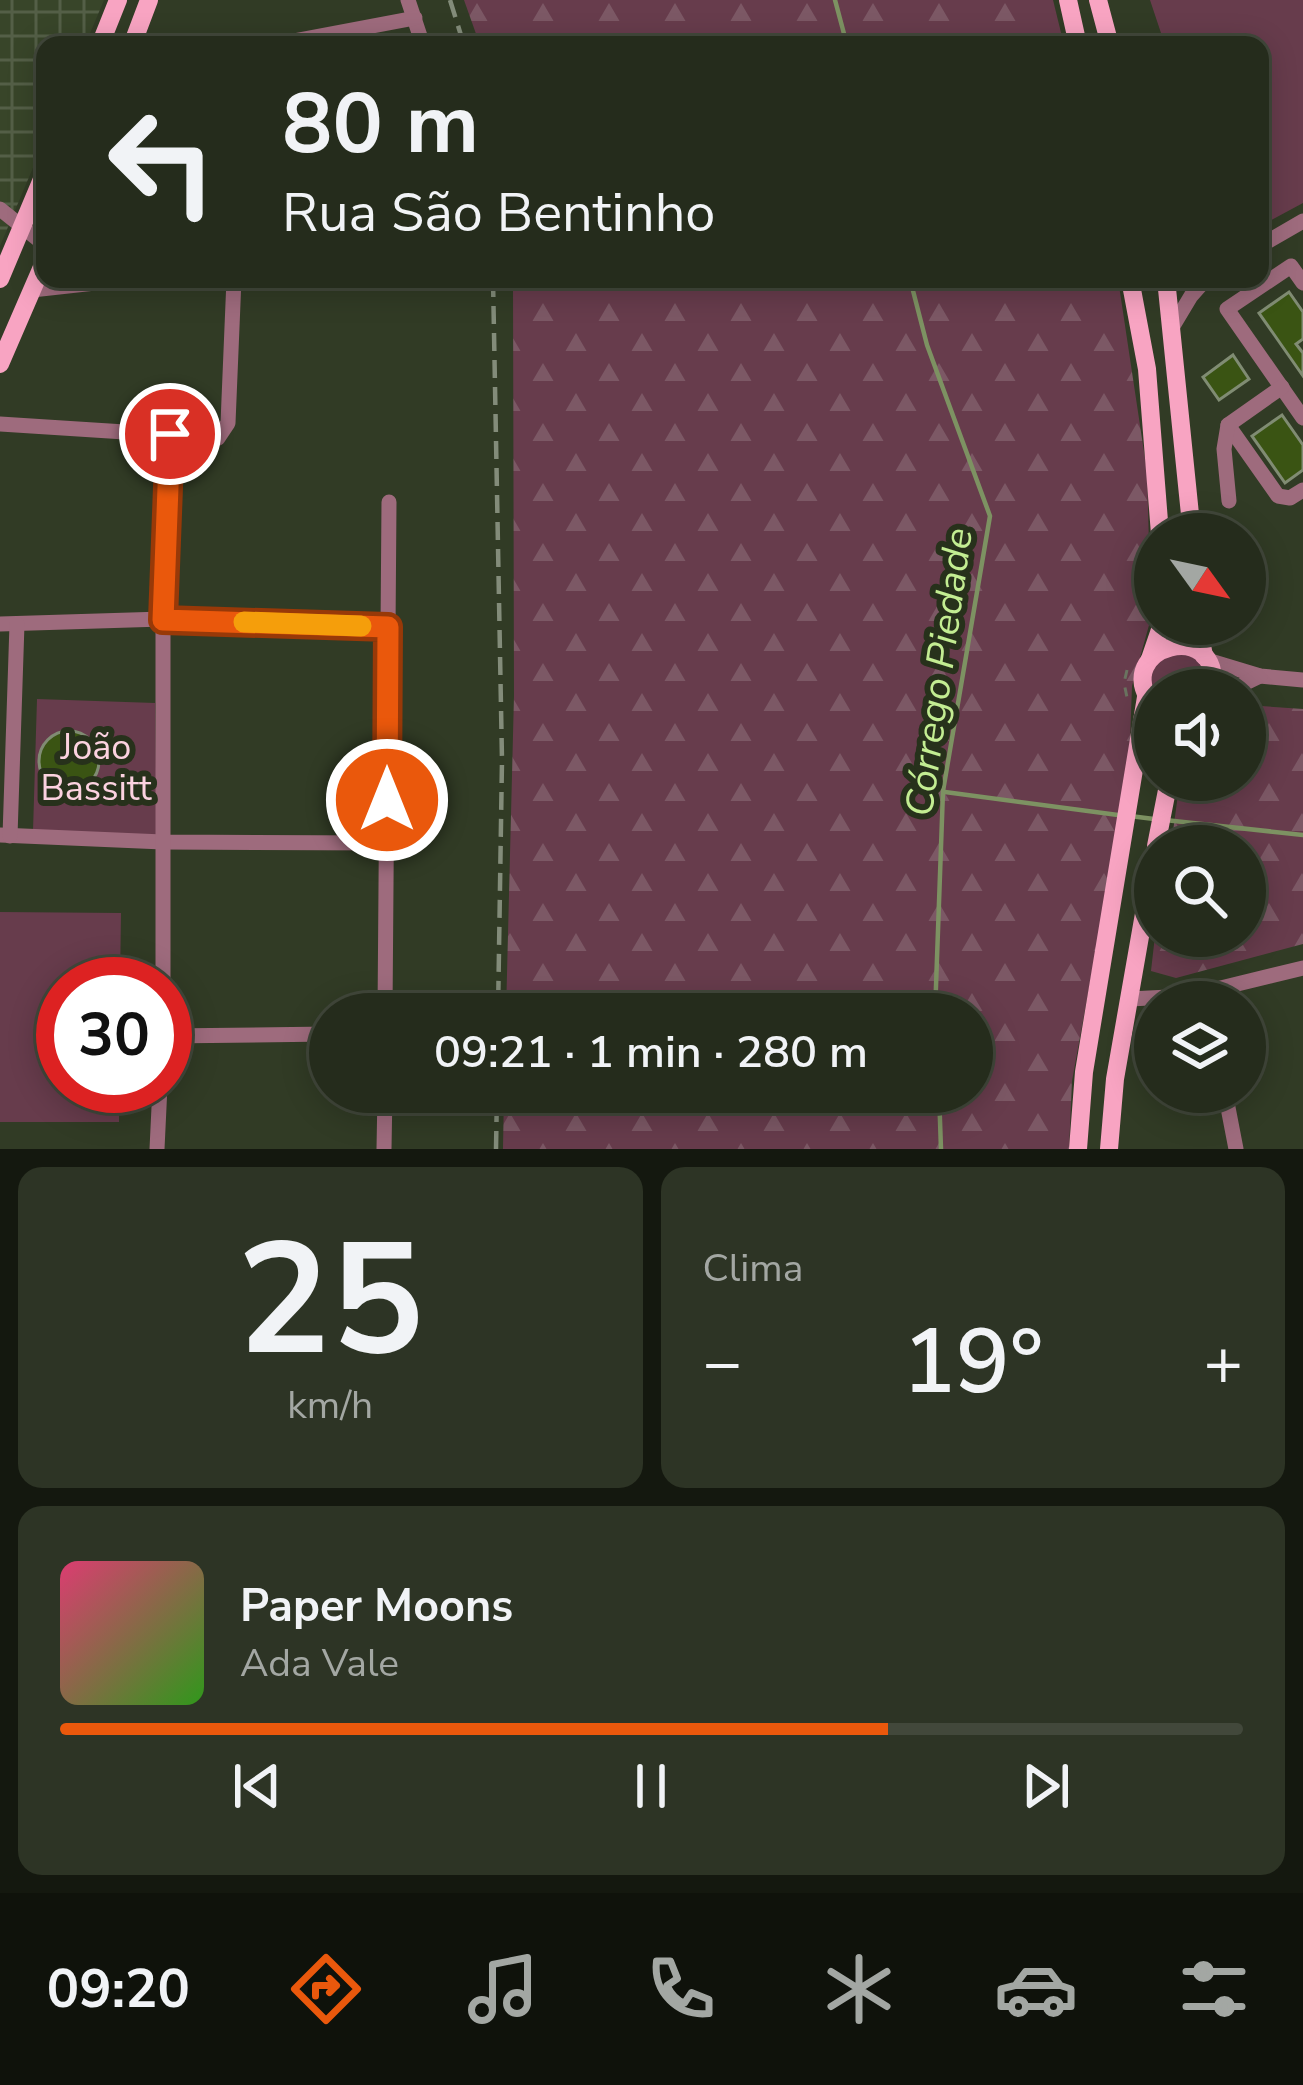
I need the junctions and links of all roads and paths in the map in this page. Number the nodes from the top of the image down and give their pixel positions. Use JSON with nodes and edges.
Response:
{"nodes":[{"id":1,"x":118,"y":0,"type":"edge"},
{"id":2,"x":149,"y":0,"type":"edge"},
{"id":3,"x":408,"y":0,"type":"edge"},
{"id":4,"x":1068,"y":0,"type":"edge"},
{"id":5,"x":1098,"y":0,"type":"edge"},
{"id":6,"x":415,"y":18,"type":"junction"},
{"id":7,"x":104,"y":36,"type":"edge"},
{"id":8,"x":135,"y":36,"type":"edge"},
{"id":9,"x":320,"y":36,"type":"edge"},
{"id":10,"x":420,"y":36,"type":"edge"},
{"id":11,"x":1076,"y":36,"type":"edge"},
{"id":12,"x":1108,"y":36,"type":"edge"},
{"id":13,"x":36,"y":193,"type":"edge"},
{"id":14,"x":0,"y":209,"type":"edge"},
{"id":15,"x":1303,"y":221,"type":"edge"},
{"id":16,"x":22,"y":226,"type":"junction"},
{"id":17,"x":36,"y":238,"type":"edge"},
{"id":18,"x":1269,"y":241,"type":"edge"},
{"id":19,"x":0,"y":279,"type":"edge"},
{"id":20,"x":36,"y":281,"type":"edge"},
{"id":21,"x":1269,"y":281,"type":"edge"},
{"id":22,"x":1303,"y":283,"type":"edge"},
{"id":23,"x":50,"y":288,"type":"edge"},
{"id":24,"x":234,"y":288,"type":"edge"},
{"id":25,"x":1132,"y":288,"type":"edge"},
{"id":26,"x":1168,"y":288,"type":"edge"},
{"id":27,"x":1196,"y":288,"type":"edge"},
{"id":28,"x":1259,"y":288,"type":"edge"},
{"id":29,"x":32,"y":290,"type":"junction"},
{"id":30,"x":1173,"y":326,"type":"junction"},
{"id":31,"x":0,"y":364,"type":"edge"},
{"id":32,"x":1282,"y":387,"type":"junction"},
{"id":33,"x":1303,"y":418,"type":"edge"},
{"id":34,"x":0,"y":424,"type":"edge"},
{"id":35,"x":1228,"y":425,"type":"junction"},
{"id":36,"x":170,"y":434,"type":"junction"},
{"id":37,"x":1303,"y":490,"type":"edge"},
{"id":38,"x":1228,"y":501,"type":"dead end"},
{"id":39,"x":388,"y":502,"type":"dead end"},
{"id":40,"x":1158,"y":513,"type":"edge"},
{"id":41,"x":1190,"y":513,"type":"edge"},
{"id":42,"x":163,"y":620,"type":"junction"},
{"id":43,"x":9,"y":624,"type":"edge"},
{"id":44,"x":388,"y":627,"type":"junction"},
{"id":45,"x":1155,"y":645,"type":"edge"},
{"id":46,"x":1203,"y":645,"type":"edge"},
{"id":47,"x":1206,"y":658,"type":"junction"},
{"id":48,"x":1150,"y":659,"type":"junction"},
{"id":49,"x":1147,"y":669,"type":"edge"},
{"id":50,"x":1210,"y":669,"type":"edge"},
{"id":51,"x":1239,"y":669,"type":"edge"},
{"id":52,"x":1266,"y":677,"type":"edge"},
{"id":53,"x":1303,"y":680,"type":"edge"},
{"id":54,"x":1134,"y":786,"type":"edge"},
{"id":55,"x":5,"y":835,"type":"edge"},
{"id":56,"x":164,"y":842,"type":"junction"},
{"id":57,"x":386,"y":843,"type":"junction"},
{"id":58,"x":163,"y":957,"type":"edge"},
{"id":59,"x":1137,"y":957,"type":"edge"},
{"id":60,"x":1303,"y":968,"type":"edge"},
{"id":61,"x":1260,"y":981,"type":"edge"},
{"id":62,"x":385,"y":993,"type":"edge"},
{"id":63,"x":1130,"y":999,"type":"junction"},
{"id":64,"x":1134,"y":999,"type":"edge"},
{"id":65,"x":309,"y":1034,"type":"edge"},
{"id":66,"x":192,"y":1036,"type":"edge"},
{"id":67,"x":159,"y":1113,"type":"edge"},
{"id":68,"x":385,"y":1113,"type":"edge"},
{"id":69,"x":1229,"y":1113,"type":"edge"},
{"id":70,"x":157,"y":1149,"type":"edge"},
{"id":71,"x":384,"y":1149,"type":"edge"},
{"id":72,"x":1078,"y":1149,"type":"edge"},
{"id":73,"x":1108,"y":1149,"type":"edge"},
{"id":74,"x":1236,"y":1149,"type":"edge"}],
"edges":[{"from":1,"to":7,"type":"main road"},
{"from":2,"to":8,"type":"main road"},
{"from":3,"to":6,"type":"street"},
{"from":4,"to":11,"type":"main road"},
{"from":5,"to":12,"type":"main road"},
{"from":6,"to":9,"type":"street"},
{"from":6,"to":10,"type":"street"},
{"from":13,"to":16,"type":"main road"},
{"from":14,"to":16,"type":"street"},
{"from":15,"to":18,"type":"street"},
{"from":16,"to":17,"type":"street"},
{"from":16,"to":19,"type":"main road"},
{"from":20,"to":29,"type":"main road"},
{"from":21,"to":22,"type":"street"},
{"from":23,"to":29,"type":"street"},
{"from":24,"to":36,"type":"street"},
{"from":25,"to":40,"type":"main road"},
{"from":26,"to":30,"type":"main road"},
{"from":27,"to":30,"type":"street"},
{"from":28,"to":32,"type":"street"},
{"from":29,"to":31,"type":"main road"},
{"from":30,"to":41,"type":"main road"},
{"from":32,"to":33,"type":"street"},
{"from":32,"to":35,"type":"street"},
{"from":34,"to":36,"type":"street"},
{"from":35,"to":37,"type":"street"},
{"from":35,"to":38,"type":"street"},
{"from":36,"to":42,"type":"street"},
{"from":39,"to":44,"type":"street"},
{"from":42,"to":43,"type":"street"},
{"from":42,"to":44,"type":"street"},
{"from":42,"to":56,"type":"street"},
{"from":43,"to":55,"type":"street"},
{"from":44,"to":57,"type":"street"},
{"from":45,"to":48,"type":"main road"},
{"from":46,"to":47,"type":"main road"},
{"from":47,"to":48,"type":"main road"},
{"from":47,"to":50,"type":"main road"},
{"from":47,"to":51,"type":"street"},
{"from":48,"to":49,"type":"main road"},
{"from":52,"to":53,"type":"street"},
{"from":54,"to":72,"type":"main road"},
{"from":55,"to":56,"type":"street"},
{"from":56,"to":57,"type":"street"},
{"from":56,"to":58,"type":"street"},
{"from":57,"to":62,"type":"street"},
{"from":59,"to":63,"type":"main road"},
{"from":60,"to":61,"type":"street"},
{"from":63,"to":64,"type":"street"},
{"from":63,"to":73,"type":"main road"},
{"from":65,"to":66,"type":"street"},
{"from":67,"to":70,"type":"street"},
{"from":68,"to":71,"type":"street"},
{"from":69,"to":74,"type":"street"}]}
